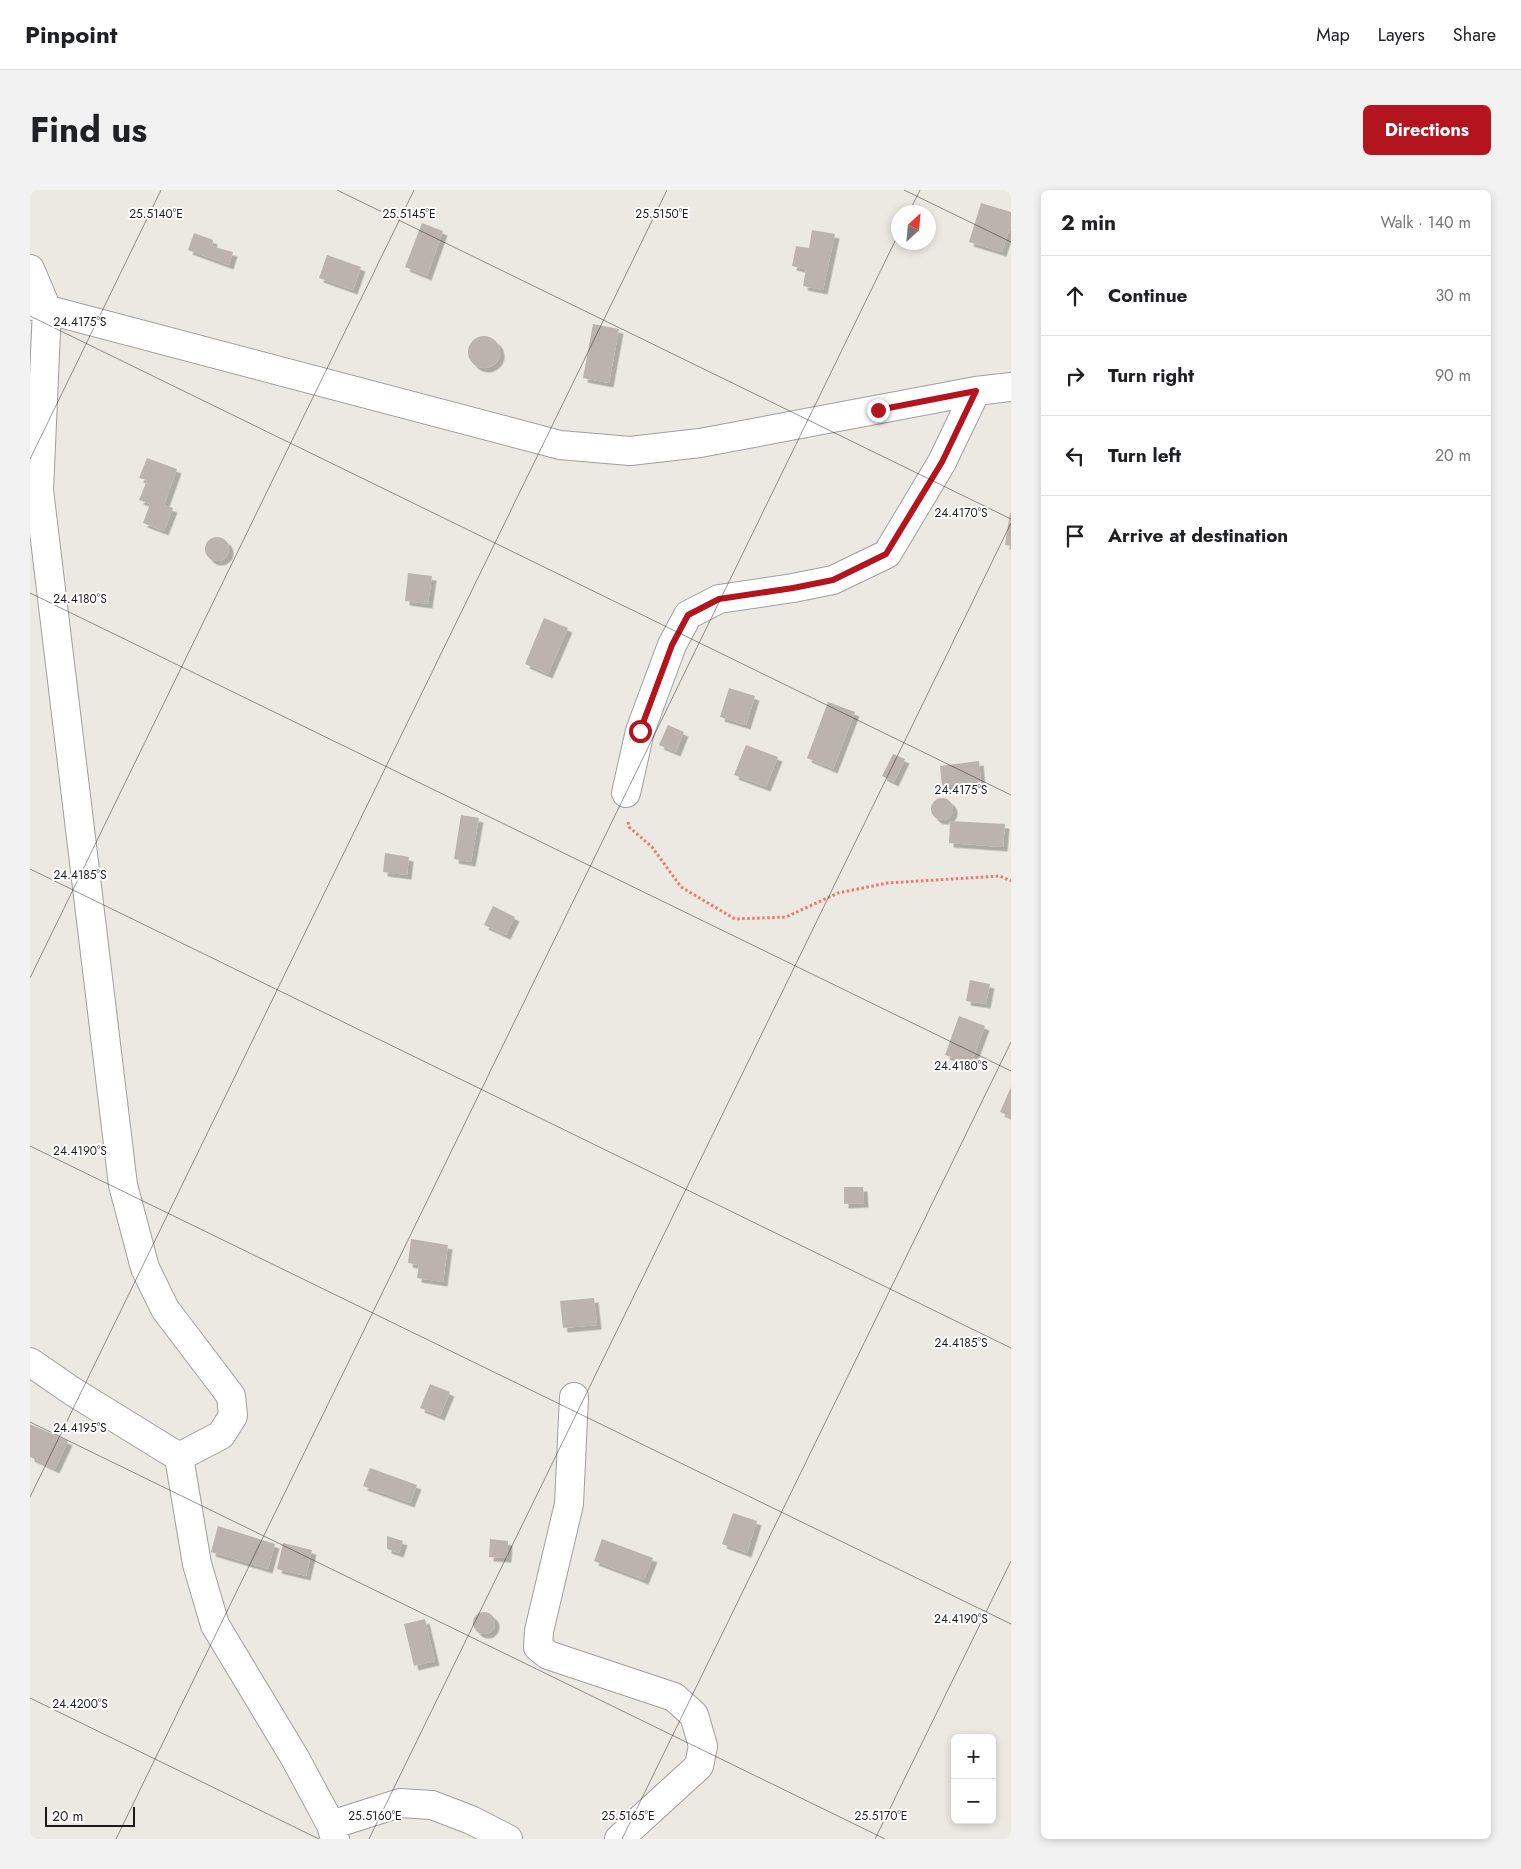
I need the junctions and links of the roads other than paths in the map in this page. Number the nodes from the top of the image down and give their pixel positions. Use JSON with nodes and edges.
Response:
{"nodes":[{"id":1,"x":30,"y":269,"type":"edge"},
{"id":2,"x":39,"y":307,"type":"edge"},
{"id":3,"x":1011,"y":387,"type":"edge"},
{"id":4,"x":976,"y":391,"type":"junction"},
{"id":5,"x":626,"y":793,"type":"road end"},
{"id":6,"x":30,"y":1362,"type":"edge"},
{"id":7,"x":574,"y":1397,"type":"dead end"},
{"id":8,"x":179,"y":1457,"type":"junction"},
{"id":9,"x":333,"y":1832,"type":"edge"},
{"id":10,"x":508,"y":1839,"type":"edge"},
{"id":11,"x":619,"y":1839,"type":"edge"}],
"edges":[{"from":1,"to":2,"type":"street"},
{"from":2,"to":4,"type":"street"},
{"from":2,"to":8,"type":"street"},
{"from":3,"to":4,"type":"street"},
{"from":4,"to":5,"type":"street"},
{"from":6,"to":8,"type":"street"},
{"from":7,"to":11,"type":"street"},
{"from":8,"to":9,"type":"street"},
{"from":9,"to":10,"type":"street"}]}
